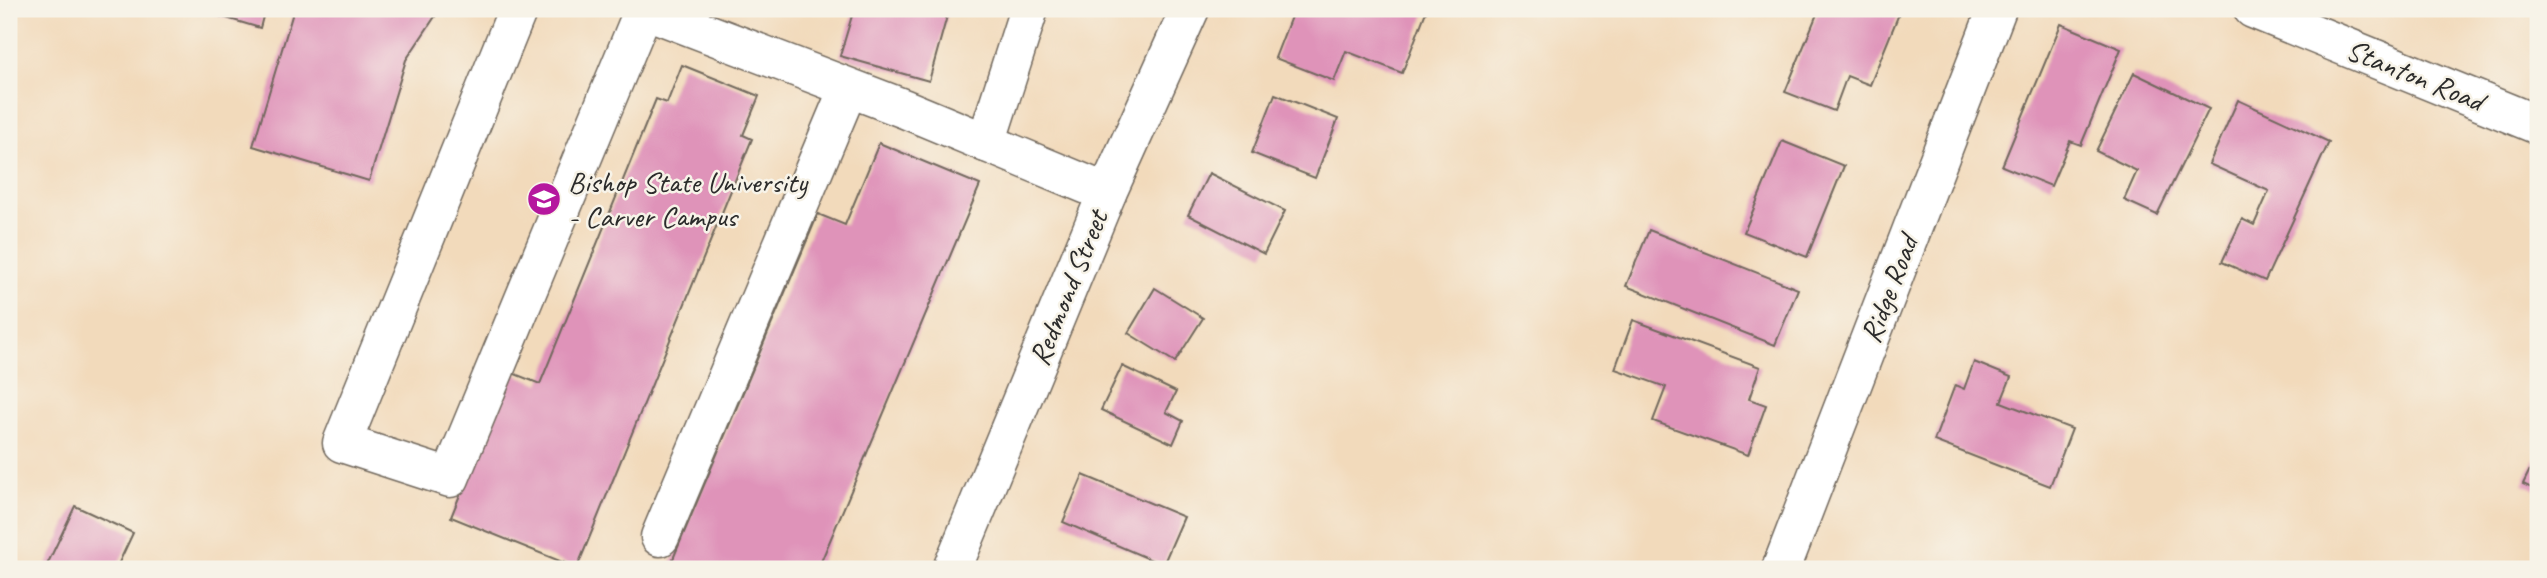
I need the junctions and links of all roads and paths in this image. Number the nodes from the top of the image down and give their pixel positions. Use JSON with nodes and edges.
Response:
{"nodes":[{"id":1,"x":518,"y":9,"type":"edge"},
{"id":2,"x":644,"y":9,"type":"edge"},
{"id":3,"x":1028,"y":9,"type":"edge"},
{"id":4,"x":1190,"y":9,"type":"edge"},
{"id":5,"x":1997,"y":9,"type":"edge"},
{"id":6,"x":2253,"y":9,"type":"edge"},
{"id":7,"x":848,"y":89,"type":"junction"},
{"id":8,"x":2538,"y":125,"type":"edge"},
{"id":9,"x":986,"y":143,"type":"junction"},
{"id":10,"x":1107,"y":193,"type":"junction"},
{"id":11,"x":660,"y":537,"type":"dead end"},
{"id":12,"x":952,"y":569,"type":"edge"},
{"id":13,"x":1781,"y":569,"type":"edge"}],
"edges":[{"from":1,"to":2,"type":"street"},
{"from":2,"to":7,"type":"street"},
{"from":3,"to":9,"type":"street"},
{"from":4,"to":10,"type":"street","name":"Redmond Street"},
{"from":5,"to":13,"type":"street","name":"Ridge Road"},
{"from":6,"to":8,"type":"street","name":"Stanton Road"},
{"from":7,"to":9,"type":"street"},
{"from":7,"to":11,"type":"street"},
{"from":9,"to":10,"type":"street"},
{"from":10,"to":12,"type":"street","name":"Redmond Street"}]}
